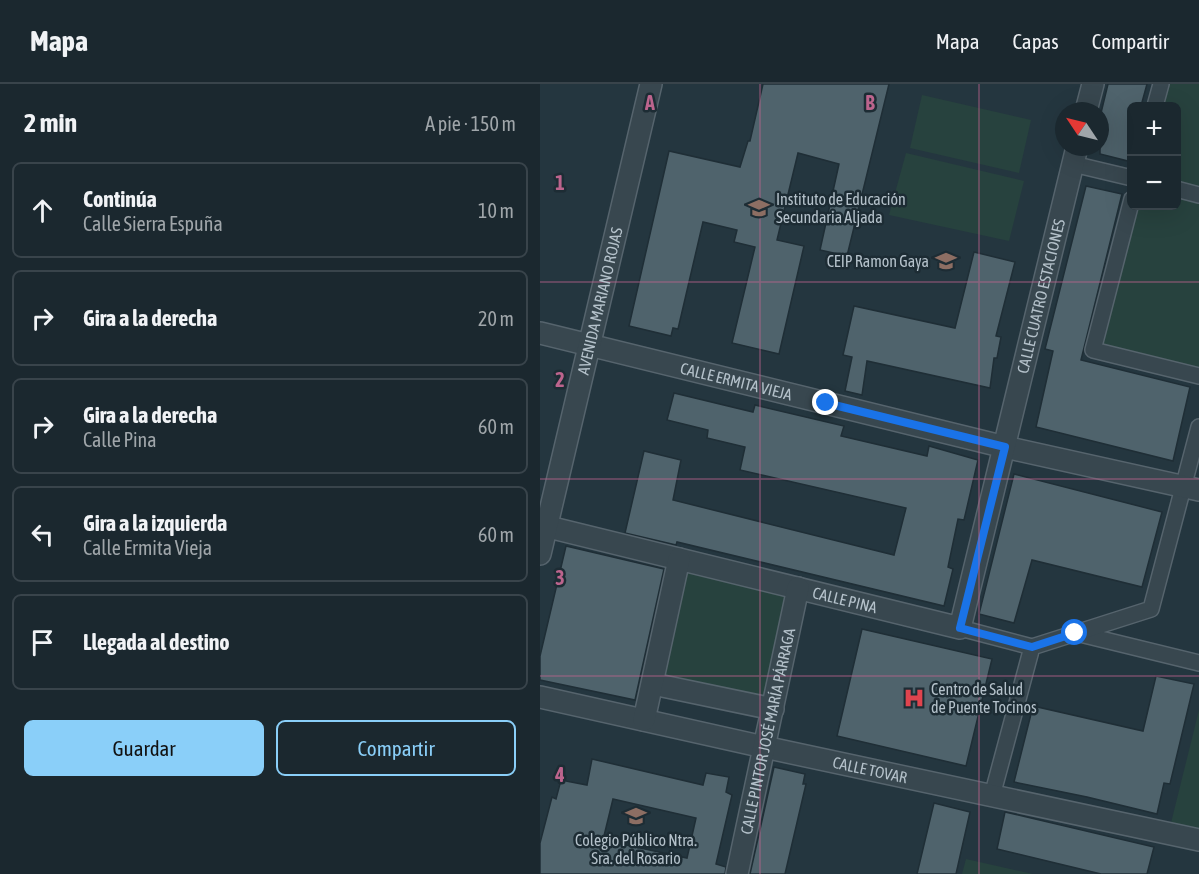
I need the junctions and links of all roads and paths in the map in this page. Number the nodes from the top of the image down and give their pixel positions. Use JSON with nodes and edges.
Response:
{"nodes":[{"id":1,"x":651,"y":84,"type":"edge"},
{"id":2,"x":1093,"y":84,"type":"edge"},
{"id":3,"x":1161,"y":84,"type":"edge"},
{"id":4,"x":1088,"y":102,"type":"edge"},
{"id":5,"x":1156,"y":102,"type":"edge"},
{"id":6,"x":1075,"y":156,"type":"edge"},
{"id":7,"x":1077,"y":156,"type":"edge"},
{"id":8,"x":1127,"y":176,"type":"edge"},
{"id":9,"x":1181,"y":190,"type":"edge"},
{"id":10,"x":1199,"y":195,"type":"edge"},
{"id":11,"x":1128,"y":210,"type":"edge"},
{"id":12,"x":540,"y":333,"type":"edge"},
{"id":13,"x":589,"y":345,"type":"junction"},
{"id":14,"x":1199,"y":376,"type":"edge"},
{"id":15,"x":1199,"y":427,"type":"edge"},
{"id":16,"x":1005,"y":447,"type":"junction"},
{"id":17,"x":1191,"y":488,"type":"edge"},
{"id":18,"x":543,"y":526,"type":"edge"},
{"id":19,"x":540,"y":554,"type":"edge"},
{"id":20,"x":679,"y":559,"type":"junction"},
{"id":21,"x":798,"y":588,"type":"junction"},
{"id":22,"x":960,"y":628,"type":"junction"},
{"id":23,"x":1075,"y":633,"type":"junction"},
{"id":24,"x":1032,"y":647,"type":"junction"},
{"id":25,"x":1199,"y":663,"type":"edge"},
{"id":26,"x":653,"y":684,"type":"junction"},
{"id":27,"x":540,"y":696,"type":"edge"},
{"id":28,"x":773,"y":709,"type":"junction"},
{"id":29,"x":644,"y":720,"type":"junction"},
{"id":30,"x":765,"y":747,"type":"junction"},
{"id":31,"x":992,"y":796,"type":"junction"},
{"id":32,"x":1199,"y":840,"type":"edge"},
{"id":33,"x":737,"y":874,"type":"edge"}],
"edges":[{"from":1,"to":13,"type":"street","name":"AVENIDA MARIANO ROJAS"},
{"from":2,"to":4,"type":"street"},
{"from":3,"to":5,"type":"street"},
{"from":6,"to":16,"type":"street","name":"CALLE CUATRO ESTACIONES"},
{"from":7,"to":8,"type":"street"},
{"from":9,"to":10,"type":"street"},
{"from":11,"to":14,"type":"street"},
{"from":12,"to":13,"type":"street","name":"CALLE ERMITA VIEJA"},
{"from":13,"to":16,"type":"street","name":"CALLE ERMITA VIEJA"},
{"from":13,"to":18,"type":"street","name":"AVENIDA MARIANO ROJAS"},
{"from":15,"to":17,"type":"street"},
{"from":16,"to":17,"type":"street","name":"CALLE ERMITA VIEJA"},
{"from":16,"to":22,"type":"street"},
{"from":17,"to":23,"type":"street"},
{"from":18,"to":19,"type":"street","name":"AVENIDA MARIANO ROJAS"},
{"from":18,"to":20,"type":"street","name":"CALLE PINA"},
{"from":20,"to":21,"type":"street","name":"CALLE PINA"},
{"from":20,"to":26,"type":"street"},
{"from":21,"to":22,"type":"street","name":"CALLE PINA"},
{"from":21,"to":28,"type":"street","name":"CALLE PINTOR JOSÉ MARÍA PÁRRAGA"},
{"from":22,"to":24,"type":"street"},
{"from":23,"to":24,"type":"street"},
{"from":23,"to":25,"type":"street"},
{"from":24,"to":31,"type":"street"},
{"from":26,"to":28,"type":"street"},
{"from":26,"to":29,"type":"street"},
{"from":27,"to":29,"type":"street","name":"CALLE TOVAR"},
{"from":28,"to":30,"type":"street","name":"CALLE PINTOR JOSÉ MARÍA PÁRRAGA"},
{"from":29,"to":30,"type":"street","name":"CALLE TOVAR"},
{"from":30,"to":31,"type":"street","name":"CALLE TOVAR"},
{"from":30,"to":33,"type":"street","name":"CALLE PINTOR JOSÉ MARÍA PÁRRAGA"},
{"from":31,"to":32,"type":"street","name":"CALLE TOVAR"}]}
